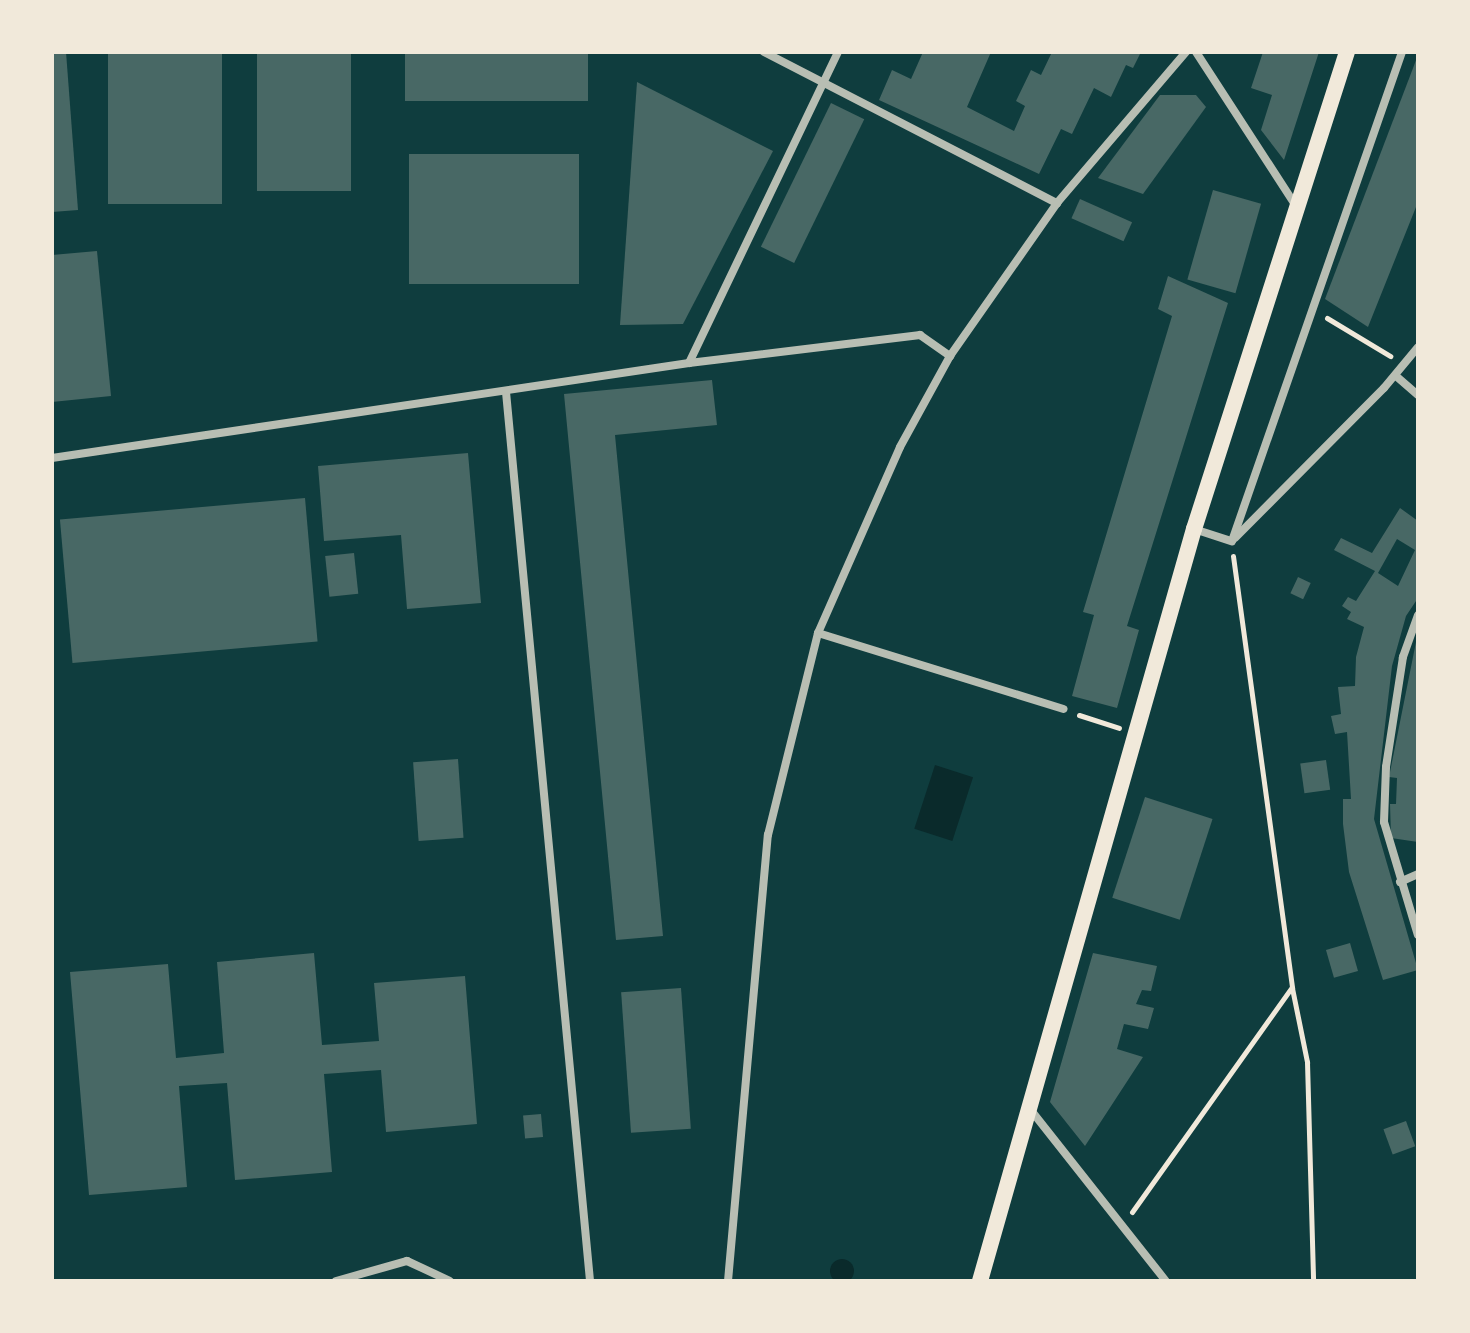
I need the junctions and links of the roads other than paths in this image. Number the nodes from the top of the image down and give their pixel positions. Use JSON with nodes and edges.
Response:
{"nodes":[{"id":1,"x":764,"y":52,"type":"edge"},
{"id":2,"x":838,"y":52,"type":"edge"},
{"id":3,"x":1186,"y":52,"type":"edge"},
{"id":4,"x":1196,"y":52,"type":"edge"},
{"id":5,"x":1347,"y":52,"type":"edge"},
{"id":6,"x":1402,"y":52,"type":"edge"},
{"id":7,"x":824,"y":87,"type":"junction"},
{"id":8,"x":1057,"y":203,"type":"junction"},
{"id":9,"x":1297,"y":208,"type":"junction"},
{"id":10,"x":1418,"y":347,"type":"edge"},
{"id":11,"x":950,"y":356,"type":"junction"},
{"id":12,"x":689,"y":363,"type":"junction"},
{"id":13,"x":1396,"y":376,"type":"junction"},
{"id":14,"x":506,"y":392,"type":"junction"},
{"id":15,"x":1418,"y":395,"type":"edge"},
{"id":16,"x":52,"y":458,"type":"edge"},
{"id":17,"x":1194,"y":529,"type":"junction"},
{"id":18,"x":1232,"y":541,"type":"junction"},
{"id":19,"x":1418,"y":615,"type":"edge"},
{"id":20,"x":818,"y":633,"type":"junction"},
{"id":21,"x":1063,"y":709,"type":"road end"},
{"id":22,"x":1418,"y":874,"type":"edge"},
{"id":23,"x":1400,"y":882,"type":"junction"},
{"id":24,"x":1418,"y":935,"type":"edge"},
{"id":25,"x":1030,"y":1109,"type":"junction"},
{"id":26,"x":336,"y":1281,"type":"edge"},
{"id":27,"x":450,"y":1281,"type":"edge"},
{"id":28,"x":590,"y":1281,"type":"edge"},
{"id":29,"x":728,"y":1281,"type":"edge"},
{"id":30,"x":980,"y":1281,"type":"edge"},
{"id":31,"x":1166,"y":1281,"type":"edge"}],
"edges":[{"from":1,"to":7,"type":"street"},
{"from":2,"to":7,"type":"street"},
{"from":3,"to":8,"type":"street"},
{"from":4,"to":9,"type":"street"},
{"from":5,"to":9,"type":"main road"},
{"from":6,"to":18,"type":"street"},
{"from":7,"to":8,"type":"street"},
{"from":7,"to":12,"type":"street"},
{"from":8,"to":11,"type":"street"},
{"from":9,"to":17,"type":"main road"},
{"from":10,"to":13,"type":"street"},
{"from":11,"to":12,"type":"street"},
{"from":11,"to":20,"type":"street"},
{"from":12,"to":14,"type":"street"},
{"from":13,"to":15,"type":"street"},
{"from":13,"to":18,"type":"street"},
{"from":14,"to":16,"type":"street"},
{"from":14,"to":28,"type":"street"},
{"from":17,"to":18,"type":"street"},
{"from":17,"to":25,"type":"main road"},
{"from":19,"to":23,"type":"street"},
{"from":20,"to":21,"type":"street"},
{"from":20,"to":29,"type":"street"},
{"from":22,"to":23,"type":"street"},
{"from":23,"to":24,"type":"street"},
{"from":25,"to":30,"type":"main road"},
{"from":25,"to":31,"type":"street"},
{"from":26,"to":27,"type":"street"}]}
